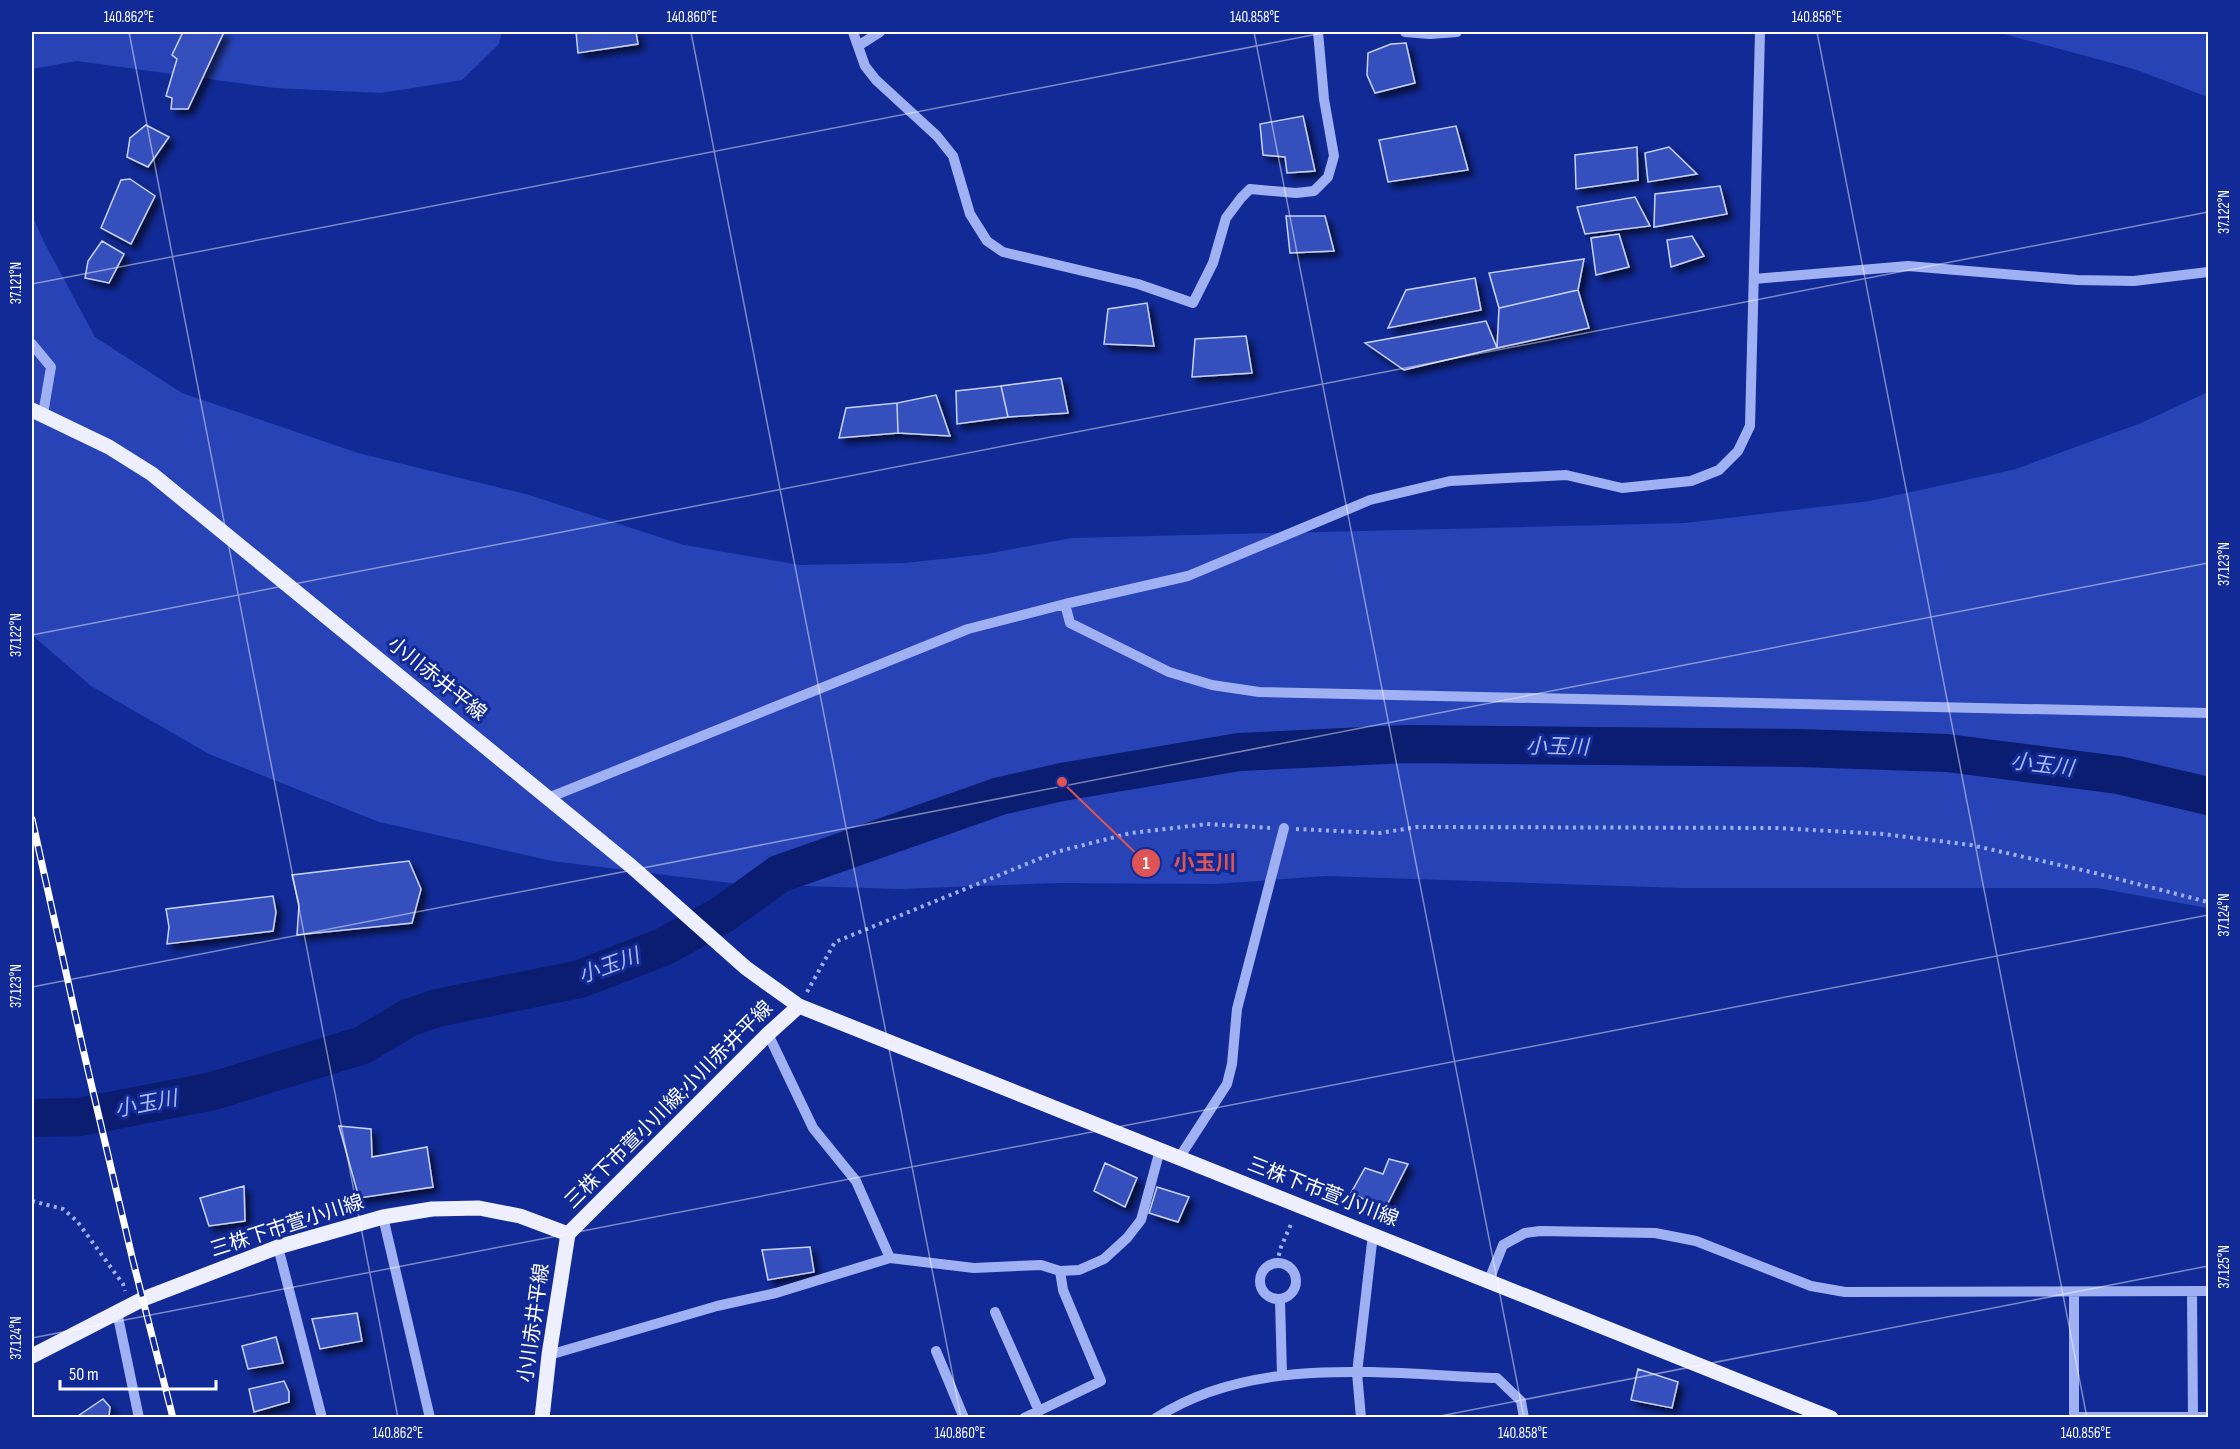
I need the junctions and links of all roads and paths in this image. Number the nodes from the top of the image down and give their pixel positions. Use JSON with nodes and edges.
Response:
{"nodes":[{"id":1,"x":853,"y":32,"type":"edge"},
{"id":2,"x":880,"y":32,"type":"edge"},
{"id":3,"x":1318,"y":32,"type":"edge"},
{"id":4,"x":1405,"y":32,"type":"edge"},
{"id":5,"x":1457,"y":32,"type":"edge"},
{"id":6,"x":1760,"y":32,"type":"edge"},
{"id":7,"x":858,"y":46,"type":"junction"},
{"id":8,"x":2208,"y":272,"type":"edge"},
{"id":9,"x":1754,"y":279,"type":"junction"},
{"id":10,"x":32,"y":344,"type":"edge"},
{"id":11,"x":37,"y":412,"type":"edge"},
{"id":12,"x":1065,"y":604,"type":"junction"},
{"id":13,"x":2208,"y":713,"type":"edge"},
{"id":14,"x":549,"y":798,"type":"junction"},
{"id":15,"x":1284,"y":828,"type":"junction"},
{"id":16,"x":2208,"y":902,"type":"edge"},
{"id":17,"x":799,"y":1006,"type":"junction"},
{"id":18,"x":768,"y":1034,"type":"junction"},
{"id":19,"x":1160,"y":1150,"type":"junction"},
{"id":20,"x":1179,"y":1158,"type":"junction"},
{"id":21,"x":32,"y":1201,"type":"edge"},
{"id":22,"x":1299,"y":1206,"type":"junction"},
{"id":23,"x":383,"y":1217,"type":"junction"},
{"id":24,"x":568,"y":1234,"type":"junction"},
{"id":25,"x":1373,"y":1234,"type":"junction"},
{"id":26,"x":278,"y":1247,"type":"junction"},
{"id":27,"x":890,"y":1258,"type":"junction"},
{"id":28,"x":1277,"y":1263,"type":"junction"},
{"id":29,"x":1059,"y":1271,"type":"junction"},
{"id":30,"x":1489,"y":1280,"type":"junction"},
{"id":31,"x":2192,"y":1291,"type":"junction"},
{"id":32,"x":2208,"y":1291,"type":"edge"},
{"id":33,"x":2074,"y":1292,"type":"junction"},
{"id":34,"x":1280,"y":1300,"type":"junction"},
{"id":35,"x":124,"y":1309,"type":"junction"},
{"id":36,"x":994,"y":1312,"type":"dead end"},
{"id":37,"x":936,"y":1351,"type":"dead end"},
{"id":38,"x":549,"y":1355,"type":"junction"},
{"id":39,"x":32,"y":1356,"type":"edge"},
{"id":40,"x":1357,"y":1373,"type":"junction"},
{"id":41,"x":1282,"y":1375,"type":"junction"},
{"id":42,"x":1039,"y":1411,"type":"junction"},
{"id":43,"x":2193,"y":1417,"type":"edge"},
{"id":44,"x":2208,"y":1417,"type":"edge"},
{"id":45,"x":139,"y":1418,"type":"edge"},
{"id":46,"x":322,"y":1418,"type":"edge"},
{"id":47,"x":430,"y":1418,"type":"edge"},
{"id":48,"x":542,"y":1418,"type":"edge"},
{"id":49,"x":964,"y":1418,"type":"edge"},
{"id":50,"x":1024,"y":1418,"type":"edge"},
{"id":51,"x":1156,"y":1418,"type":"edge"},
{"id":52,"x":1360,"y":1418,"type":"edge"},
{"id":53,"x":1524,"y":1418,"type":"edge"},
{"id":54,"x":1831,"y":1418,"type":"edge"}],
"edges":[{"from":1,"to":7,"type":"street"},
{"from":2,"to":7,"type":"street"},
{"from":3,"to":7,"type":"street"},
{"from":4,"to":5,"type":"street"},
{"from":6,"to":9,"type":"street"},
{"from":8,"to":9,"type":"street"},
{"from":9,"to":12,"type":"street"},
{"from":10,"to":11,"type":"street"},
{"from":11,"to":14,"type":"main road","name":"小川赤井平線"},
{"from":12,"to":13,"type":"street"},
{"from":12,"to":14,"type":"street"},
{"from":14,"to":17,"type":"main road","name":"小川赤井平線"},
{"from":15,"to":16,"type":"path"},
{"from":15,"to":17,"type":"path"},
{"from":15,"to":20,"type":"street"},
{"from":17,"to":18,"type":"main road","name":"三株下市萱小川線;小川赤井平線"},
{"from":17,"to":19,"type":"main road","name":"三株下市萱小川線"},
{"from":18,"to":24,"type":"main road","name":"三株下市萱小川線;小川赤井平線"},
{"from":18,"to":27,"type":"street"},
{"from":19,"to":20,"type":"main road","name":"三株下市萱小川線"},
{"from":19,"to":29,"type":"street"},
{"from":20,"to":22,"type":"main road","name":"三株下市萱小川線"},
{"from":21,"to":35,"type":"path"},
{"from":22,"to":25,"type":"main road","name":"三株下市萱小川線"},
{"from":22,"to":28,"type":"path"},
{"from":23,"to":24,"type":"main road","name":"三株下市萱小川線"},
{"from":23,"to":26,"type":"main road","name":"三株下市萱小川線"},
{"from":23,"to":47,"type":"street"},
{"from":24,"to":38,"type":"main road","name":"小川赤井平線"},
{"from":25,"to":30,"type":"main road","name":"三株下市萱小川線"},
{"from":25,"to":40,"type":"street"},
{"from":26,"to":35,"type":"main road","name":"三株下市萱小川線"},
{"from":26,"to":46,"type":"street"},
{"from":27,"to":29,"type":"street"},
{"from":27,"to":38,"type":"street"},
{"from":28,"to":34,"type":"street"},
{"from":28,"to":34,"type":"street"},
{"from":29,"to":42,"type":"street"},
{"from":30,"to":33,"type":"street"},
{"from":30,"to":54,"type":"main road","name":"三株下市萱小川線"},
{"from":31,"to":32,"type":"street"},
{"from":31,"to":33,"type":"street"},
{"from":31,"to":43,"type":"street"},
{"from":33,"to":43,"type":"street"},
{"from":34,"to":41,"type":"street"},
{"from":35,"to":39,"type":"main road","name":"三株下市萱小川線"},
{"from":35,"to":45,"type":"street"},
{"from":36,"to":42,"type":"street"},
{"from":37,"to":49,"type":"street"},
{"from":38,"to":48,"type":"main road","name":"小川赤井平線"},
{"from":40,"to":41,"type":"street"},
{"from":40,"to":52,"type":"street"},
{"from":40,"to":53,"type":"street"},
{"from":41,"to":51,"type":"street"},
{"from":42,"to":50,"type":"street"},
{"from":43,"to":44,"type":"street"}]}
